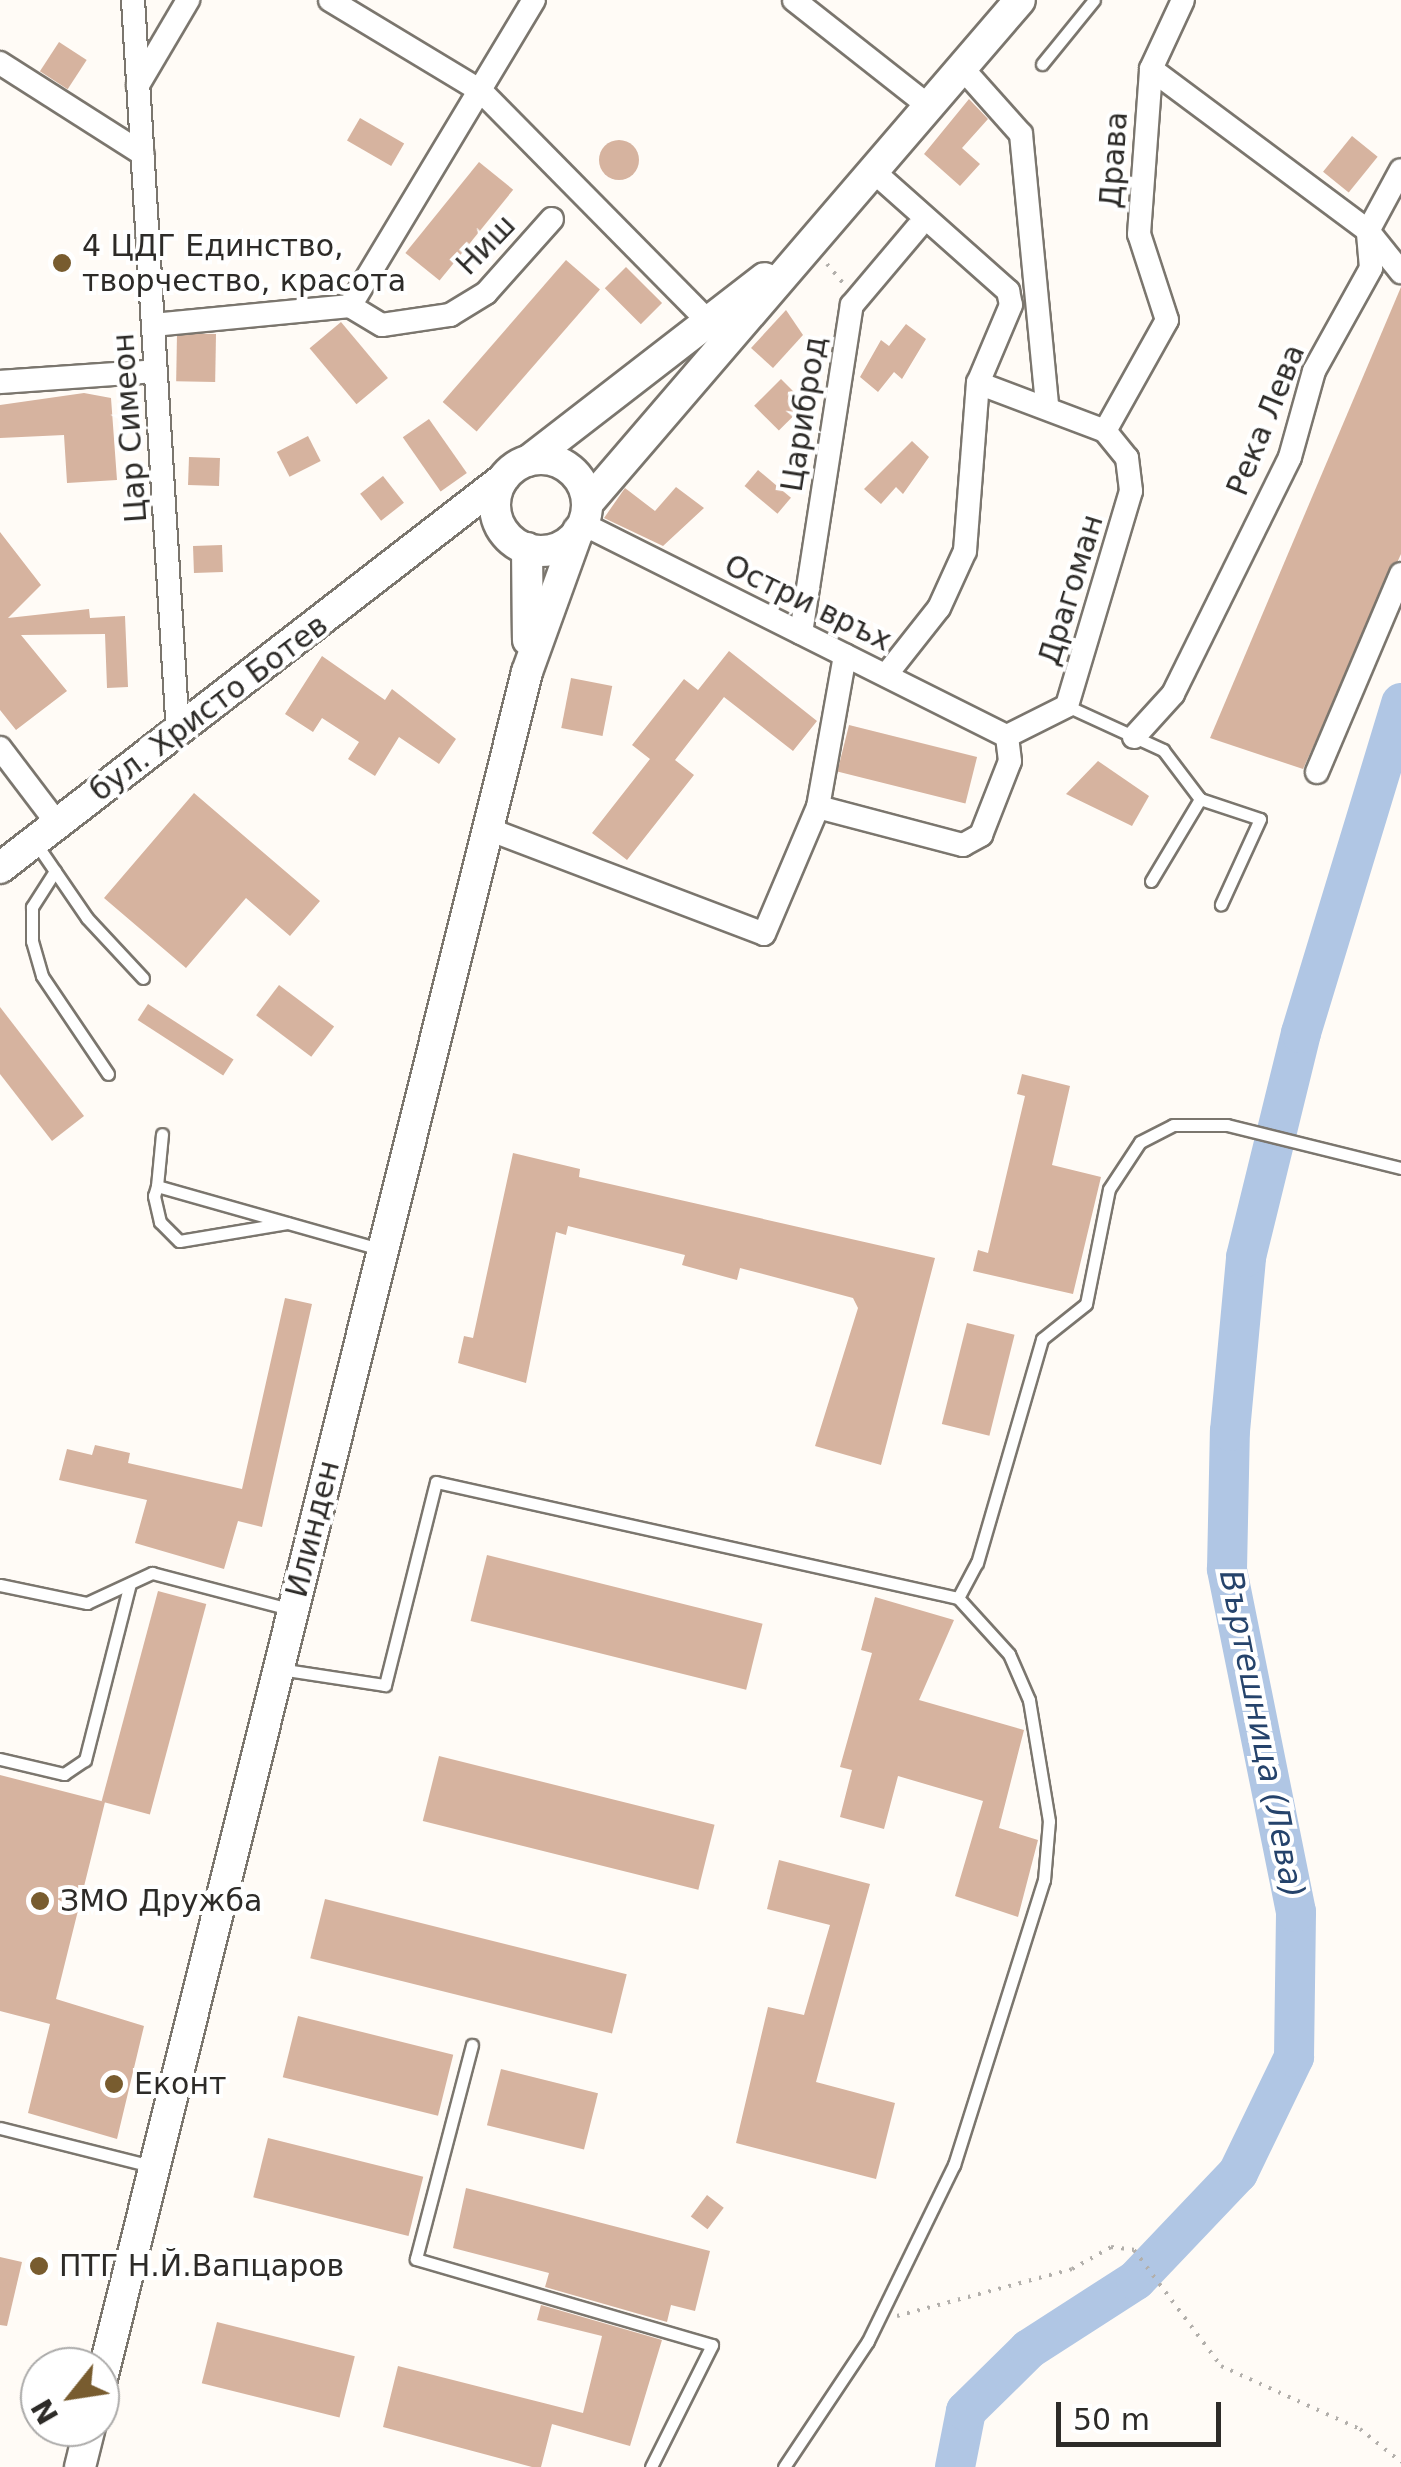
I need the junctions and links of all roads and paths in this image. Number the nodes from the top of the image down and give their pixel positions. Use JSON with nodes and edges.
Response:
{"nodes":[{"id":1,"x":133,"y":0,"type":"edge"},
{"id":2,"x":188,"y":0,"type":"edge"},
{"id":3,"x":330,"y":0,"type":"edge"},
{"id":4,"x":534,"y":0,"type":"edge"},
{"id":5,"x":794,"y":0,"type":"edge"},
{"id":6,"x":1020,"y":0,"type":"edge"},
{"id":7,"x":1094,"y":0,"type":"edge"},
{"id":8,"x":1182,"y":0,"type":"edge"},
{"id":9,"x":0,"y":62,"type":"edge"},
{"id":10,"x":1042,"y":64,"type":"dead end"},
{"id":11,"x":963,"y":69,"type":"junction"},
{"id":12,"x":1151,"y":69,"type":"junction"},
{"id":13,"x":138,"y":84,"type":"junction"},
{"id":14,"x":481,"y":91,"type":"junction"},
{"id":15,"x":930,"y":107,"type":"junction"},
{"id":16,"x":143,"y":154,"type":"junction"},
{"id":17,"x":1401,"y":170,"type":"edge"},
{"id":18,"x":873,"y":171,"type":"junction"},
{"id":19,"x":552,"y":220,"type":"dead end"},
{"id":20,"x":916,"y":228,"type":"dead end"},
{"id":21,"x":1368,"y":231,"type":"junction"},
{"id":22,"x":806,"y":246,"type":"junction"},
{"id":23,"x":1401,"y":272,"type":"edge"},
{"id":24,"x":856,"y":298,"type":"junction"},
{"id":25,"x":350,"y":306,"type":"junction"},
{"id":26,"x":708,"y":321,"type":"junction"},
{"id":27,"x":153,"y":325,"type":"junction"},
{"id":28,"x":156,"y":371,"type":"junction"},
{"id":29,"x":0,"y":382,"type":"edge"},
{"id":30,"x":978,"y":383,"type":"junction"},
{"id":31,"x":1047,"y":405,"type":"junction"},
{"id":32,"x":1105,"y":431,"type":"junction"},
{"id":33,"x":528,"y":461,"type":"junction"},
{"id":34,"x":503,"y":479,"type":"junction"},
{"id":35,"x":582,"y":520,"type":"junction"},
{"id":36,"x":516,"y":540,"type":"junction"},
{"id":37,"x":419,"y":547,"type":"junction"},
{"id":38,"x":1401,"y":574,"type":"edge"},
{"id":39,"x":801,"y":632,"type":"junction"},
{"id":40,"x":845,"y":654,"type":"junction"},
{"id":41,"x":527,"y":672,"type":"junction"},
{"id":42,"x":886,"y":675,"type":"junction"},
{"id":43,"x":1067,"y":706,"type":"junction"},
{"id":44,"x":178,"y":733,"type":"junction"},
{"id":45,"x":1007,"y":736,"type":"junction"},
{"id":46,"x":1134,"y":737,"type":"junction"},
{"id":47,"x":0,"y":748,"type":"edge"},
{"id":48,"x":1317,"y":772,"type":"dead end"},
{"id":49,"x":1200,"y":799,"type":"junction"},
{"id":50,"x":818,"y":807,"type":"junction"},
{"id":51,"x":488,"y":829,"type":"junction"},
{"id":52,"x":46,"y":832,"type":"junction"},
{"id":53,"x":0,"y":868,"type":"edge"},
{"id":54,"x":55,"y":871,"type":"junction"},
{"id":55,"x":1150,"y":881,"type":"dead end"},
{"id":56,"x":1220,"y":904,"type":"dead end"},
{"id":57,"x":143,"y":978,"type":"dead end"},
{"id":58,"x":108,"y":1074,"type":"dead end"},
{"id":59,"x":162,"y":1134,"type":"dead end"},
{"id":60,"x":1401,"y":1168,"type":"edge"},
{"id":61,"x":157,"y":1186,"type":"junction"},
{"id":62,"x":287,"y":1223,"type":"junction"},
{"id":63,"x":383,"y":1250,"type":"junction"},
{"id":64,"x":0,"y":1585,"type":"edge"},
{"id":65,"x":128,"y":1587,"type":"junction"},
{"id":66,"x":958,"y":1598,"type":"junction"},
{"id":67,"x":293,"y":1610,"type":"junction"},
{"id":68,"x":278,"y":1669,"type":"junction"},
{"id":69,"x":0,"y":1759,"type":"edge"},
{"id":70,"x":472,"y":2046,"type":"dead end"},
{"id":71,"x":0,"y":2128,"type":"edge"},
{"id":72,"x":155,"y":2166,"type":"junction"},
{"id":73,"x":878,"y":2321,"type":"junction"},
{"id":74,"x":110,"y":2347,"type":"edge"},
{"id":75,"x":1401,"y":2462,"type":"edge"},
{"id":76,"x":652,"y":2467,"type":"edge"},
{"id":77,"x":784,"y":2467,"type":"edge"}],
"edges":[{"from":1,"to":13,"type":"street","name":"Цар Симеон"},
{"from":2,"to":13,"type":"street"},
{"from":3,"to":14,"type":"street"},
{"from":4,"to":14,"type":"street"},
{"from":5,"to":15,"type":"street"},
{"from":6,"to":11,"type":"street"},
{"from":7,"to":10,"type":"lane"},
{"from":8,"to":12,"type":"street","name":"Драва"},
{"from":9,"to":16,"type":"street"},
{"from":11,"to":15,"type":"street"},
{"from":11,"to":31,"type":"street"},
{"from":12,"to":21,"type":"street"},
{"from":12,"to":32,"type":"street","name":"Драва"},
{"from":13,"to":16,"type":"street","name":"Цар Симеон"},
{"from":14,"to":25,"type":"street"},
{"from":14,"to":26,"type":"street"},
{"from":15,"to":18,"type":"street"},
{"from":16,"to":27,"type":"street","name":"Цар Симеон"},
{"from":17,"to":21,"type":"street","name":"Река Лева"},
{"from":18,"to":22,"type":"street"},
{"from":18,"to":30,"type":"street"},
{"from":19,"to":25,"type":"street","name":"Ниш"},
{"from":20,"to":24,"type":"street"},
{"from":21,"to":23,"type":"street"},
{"from":21,"to":46,"type":"street","name":"Река Лева"},
{"from":22,"to":24,"type":"path"},
{"from":22,"to":26,"type":"street"},
{"from":22,"to":35,"type":"street"},
{"from":24,"to":39,"type":"street","name":"Цариброд"},
{"from":25,"to":27,"type":"street"},
{"from":26,"to":33,"type":"street"},
{"from":27,"to":28,"type":"street","name":"Цар Симеон"},
{"from":28,"to":29,"type":"street"},
{"from":28,"to":44,"type":"street","name":"Цар Симеон"},
{"from":30,"to":31,"type":"street"},
{"from":30,"to":42,"type":"street"},
{"from":31,"to":32,"type":"street"},
{"from":32,"to":43,"type":"street","name":"Драгоман"},
{"from":33,"to":34,"type":"street"},
{"from":33,"to":35,"type":"street"},
{"from":34,"to":36,"type":"street"},
{"from":34,"to":37,"type":"street","name":"бул. Христо Ботев"},
{"from":35,"to":36,"type":"street"},
{"from":35,"to":39,"type":"street","name":"Остри връх"},
{"from":35,"to":41,"type":"street","name":"Илинден"},
{"from":36,"to":37,"type":"street","name":"бул. Христо Ботев"},
{"from":36,"to":41,"type":"street","name":"Илинден"},
{"from":37,"to":44,"type":"street","name":"бул. Христо Ботев"},
{"from":38,"to":48,"type":"street"},
{"from":39,"to":40,"type":"street","name":"Остри връх"},
{"from":40,"to":42,"type":"street","name":"Остри връх"},
{"from":40,"to":50,"type":"street"},
{"from":41,"to":51,"type":"street","name":"Илинден"},
{"from":42,"to":45,"type":"street","name":"Остри връх"},
{"from":43,"to":45,"type":"street","name":"Драгоман"},
{"from":43,"to":46,"type":"lane"},
{"from":44,"to":52,"type":"street","name":"бул. Христо Ботев"},
{"from":45,"to":50,"type":"street"},
{"from":46,"to":49,"type":"lane"},
{"from":47,"to":52,"type":"street"},
{"from":49,"to":55,"type":"lane"},
{"from":49,"to":56,"type":"lane"},
{"from":50,"to":51,"type":"street"},
{"from":51,"to":63,"type":"street","name":"Илинден"},
{"from":52,"to":53,"type":"street","name":"бул. Христо Ботев"},
{"from":52,"to":54,"type":"lane"},
{"from":54,"to":57,"type":"lane"},
{"from":54,"to":58,"type":"lane"},
{"from":59,"to":61,"type":"lane"},
{"from":60,"to":66,"type":"lane"},
{"from":61,"to":62,"type":"lane"},
{"from":61,"to":62,"type":"lane"},
{"from":62,"to":63,"type":"lane"},
{"from":63,"to":67,"type":"street","name":"Илинден"},
{"from":64,"to":65,"type":"lane"},
{"from":65,"to":67,"type":"lane"},
{"from":65,"to":69,"type":"lane"},
{"from":66,"to":68,"type":"lane"},
{"from":66,"to":73,"type":"lane"},
{"from":67,"to":68,"type":"street","name":"Илинден"},
{"from":68,"to":72,"type":"street","name":"Илинден"},
{"from":70,"to":76,"type":"lane"},
{"from":71,"to":72,"type":"lane"},
{"from":72,"to":74,"type":"street","name":"Илинден"},
{"from":73,"to":75,"type":"path"},
{"from":73,"to":77,"type":"lane"}]}
